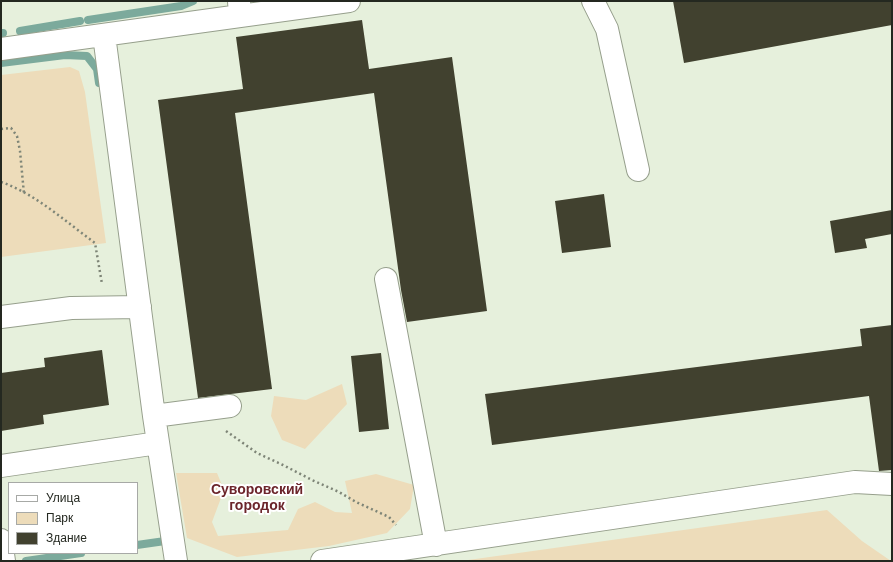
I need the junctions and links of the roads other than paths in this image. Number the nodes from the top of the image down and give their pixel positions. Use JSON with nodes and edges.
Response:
{"nodes":[{"id":1,"x":349,"y":1,"type":"edge"},
{"id":2,"x":593,"y":1,"type":"edge"},
{"id":3,"x":240,"y":9,"type":"edge"},
{"id":4,"x":104,"y":35,"type":"junction"},
{"id":5,"x":1,"y":49,"type":"edge"},
{"id":6,"x":638,"y":170,"type":"dead end"},
{"id":7,"x":386,"y":278,"type":"dead end"},
{"id":8,"x":140,"y":307,"type":"junction"},
{"id":9,"x":1,"y":317,"type":"edge"},
{"id":10,"x":230,"y":406,"type":"dead end"},
{"id":11,"x":154,"y":416,"type":"junction"},
{"id":12,"x":158,"y":443,"type":"junction"},
{"id":13,"x":1,"y":466,"type":"edge"},
{"id":14,"x":892,"y":484,"type":"edge"},
{"id":15,"x":1,"y":540,"type":"edge"},
{"id":16,"x":428,"y":546,"type":"junction"},
{"id":17,"x":4,"y":561,"type":"edge"},
{"id":18,"x":176,"y":561,"type":"edge"},
{"id":19,"x":322,"y":561,"type":"edge"}],
"edges":[{"from":1,"to":3,"type":"street"},
{"from":2,"to":6,"type":"street"},
{"from":3,"to":4,"type":"street"},
{"from":4,"to":5,"type":"street"},
{"from":4,"to":8,"type":"street"},
{"from":7,"to":16,"type":"street"},
{"from":8,"to":9,"type":"street"},
{"from":8,"to":11,"type":"street"},
{"from":10,"to":11,"type":"street"},
{"from":11,"to":12,"type":"street"},
{"from":12,"to":13,"type":"street"},
{"from":12,"to":18,"type":"street"},
{"from":14,"to":16,"type":"street"},
{"from":15,"to":17,"type":"street"},
{"from":16,"to":19,"type":"street"}]}
